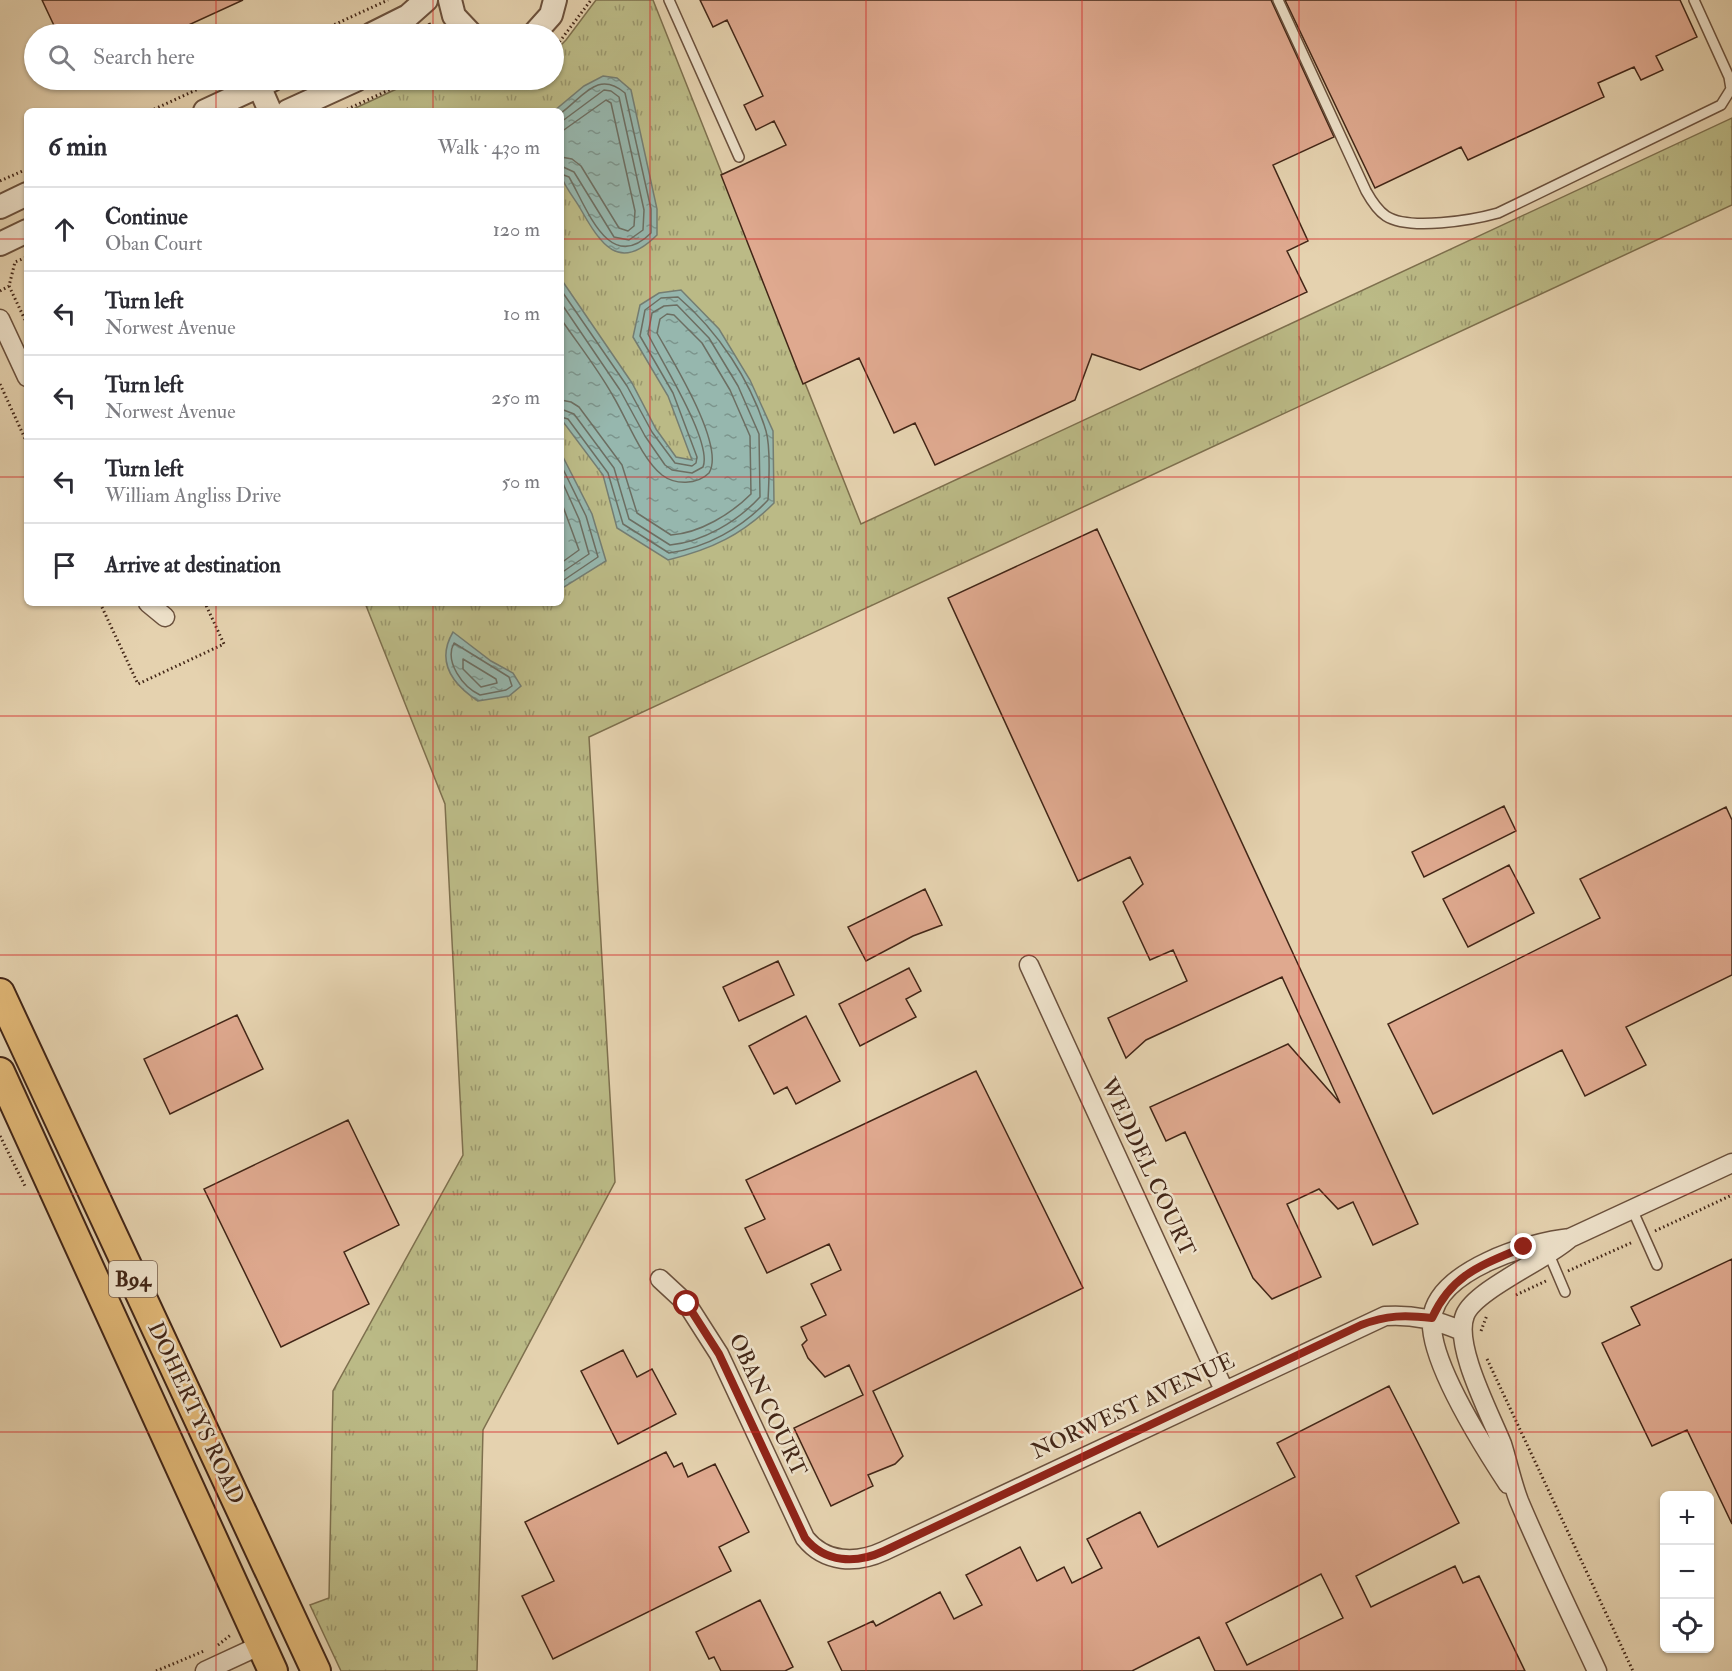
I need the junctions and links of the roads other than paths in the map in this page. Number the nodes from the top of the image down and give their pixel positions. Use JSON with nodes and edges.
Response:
{"nodes":[{"id":1,"x":426,"y":0,"type":"edge"},
{"id":2,"x":450,"y":0,"type":"edge"},
{"id":3,"x":669,"y":0,"type":"edge"},
{"id":4,"x":1278,"y":0,"type":"edge"},
{"id":5,"x":1694,"y":0,"type":"edge"},
{"id":6,"x":556,"y":5,"type":"edge"},
{"id":7,"x":392,"y":24,"type":"edge"},
{"id":8,"x":462,"y":24,"type":"edge"},
{"id":9,"x":542,"y":24,"type":"edge"},
{"id":10,"x":251,"y":90,"type":"edge"},
{"id":11,"x":267,"y":90,"type":"edge"},
{"id":12,"x":334,"y":90,"type":"edge"},
{"id":13,"x":212,"y":108,"type":"edge"},
{"id":14,"x":270,"y":108,"type":"edge"},
{"id":15,"x":295,"y":108,"type":"edge"},
{"id":16,"x":739,"y":157,"type":"dead end"},
{"id":17,"x":24,"y":195,"type":"edge"},
{"id":18,"x":0,"y":207,"type":"edge"},
{"id":19,"x":24,"y":232,"type":"edge"},
{"id":20,"x":0,"y":244,"type":"edge"},
{"id":21,"x":0,"y":319,"type":"edge"},
{"id":22,"x":24,"y":371,"type":"edge"},
{"id":23,"x":152,"y":606,"type":"edge"},
{"id":24,"x":165,"y":617,"type":"dead end"},
{"id":25,"x":1029,"y":965,"type":"dead end"},
{"id":26,"x":0,"y":993,"type":"edge"},
{"id":27,"x":0,"y":1072,"type":"edge"},
{"id":28,"x":1732,"y":1163,"type":"edge"},
{"id":29,"x":95,"y":1197,"type":"junction"},
{"id":30,"x":1632,"y":1209,"type":"junction"},
{"id":31,"x":66,"y":1212,"type":"junction"},
{"id":32,"x":1546,"y":1248,"type":"junction"},
{"id":33,"x":1657,"y":1265,"type":"dead end"},
{"id":34,"x":660,"y":1279,"type":"dead end"},
{"id":35,"x":1565,"y":1292,"type":"dead end"},
{"id":36,"x":1432,"y":1318,"type":"junction"},
{"id":37,"x":1470,"y":1335,"type":"junction"},
{"id":38,"x":1224,"y":1389,"type":"junction"},
{"id":39,"x":1518,"y":1499,"type":"junction"},
{"id":40,"x":826,"y":1556,"type":"joint"},
{"id":41,"x":261,"y":1645,"type":"junction"},
{"id":42,"x":304,"y":1664,"type":"edge"},
{"id":43,"x":205,"y":1671,"type":"edge"},
{"id":44,"x":273,"y":1671,"type":"edge"},
{"id":45,"x":1597,"y":1671,"type":"edge"}],
"edges":[{"from":1,"to":7,"type":"street"},
{"from":2,"to":8,"type":"street"},
{"from":3,"to":16,"type":"lane"},
{"from":4,"to":5,"type":"lane"},
{"from":6,"to":9,"type":"street"},
{"from":10,"to":13,"type":"street"},
{"from":11,"to":14,"type":"street"},
{"from":12,"to":15,"type":"street"},
{"from":17,"to":18,"type":"street"},
{"from":19,"to":20,"type":"street"},
{"from":21,"to":22,"type":"street"},
{"from":23,"to":24,"type":"street"},
{"from":25,"to":38,"type":"street","name":"WEDDEL COURT"},
{"from":26,"to":29,"type":"main road","name":"DOHERTYS ROAD","number":"B94"},
{"from":27,"to":31,"type":"main road","name":"DOHERTYS ROAD","number":"B94"},
{"from":28,"to":30,"type":"street"},
{"from":29,"to":31,"type":"main road"},
{"from":29,"to":42,"type":"main road","name":"DOHERTYS ROAD","number":"B94"},
{"from":30,"to":32,"type":"street"},
{"from":30,"to":33,"type":"lane"},
{"from":31,"to":41,"type":"main road","name":"DOHERTYS ROAD","number":"B94"},
{"from":32,"to":35,"type":"lane"},
{"from":32,"to":36,"type":"street"},
{"from":32,"to":37,"type":"street"},
{"from":34,"to":40,"type":"street","name":"OBAN COURT"},
{"from":36,"to":37,"type":"street","name":"NORWEST AVENUE"},
{"from":36,"to":38,"type":"street","name":"NORWEST AVENUE"},
{"from":36,"to":39,"type":"street"},
{"from":37,"to":39,"type":"street"},
{"from":38,"to":40,"type":"street","name":"NORWEST AVENUE"},
{"from":39,"to":45,"type":"street"},
{"from":41,"to":42,"type":"main road"},
{"from":41,"to":43,"type":"street"},
{"from":41,"to":44,"type":"main road","name":"DOHERTYS ROAD","number":"B94"}]}
